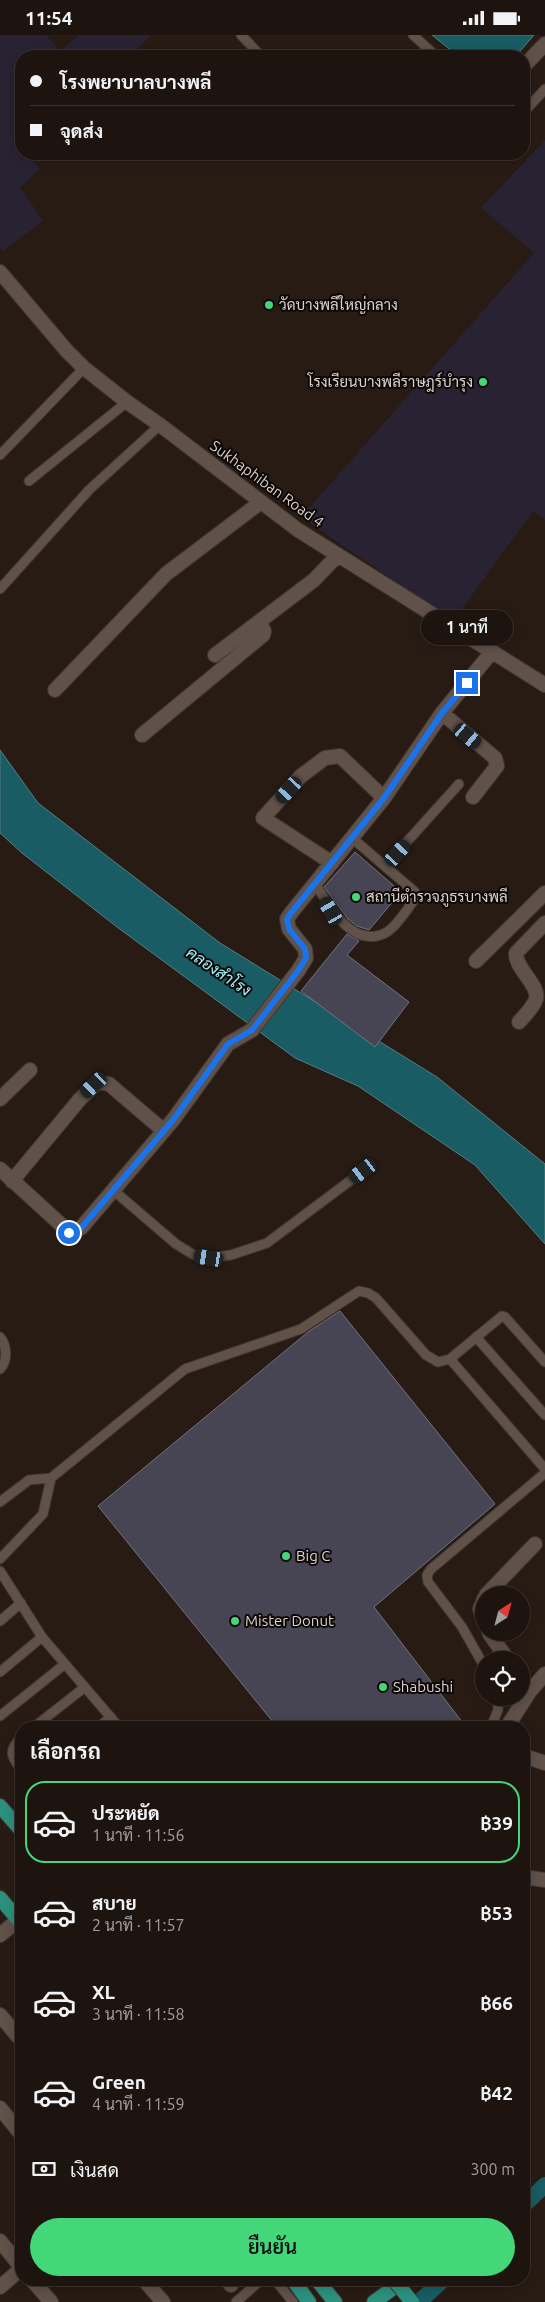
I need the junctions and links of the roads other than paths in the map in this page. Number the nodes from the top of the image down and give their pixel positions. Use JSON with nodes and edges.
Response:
{"nodes":[{"id":1,"x":241,"y":35,"type":"edge"},
{"id":2,"x":413,"y":35,"type":"edge"},
{"id":3,"x":545,"y":44,"type":"edge"},
{"id":4,"x":255,"y":50,"type":"edge"},
{"id":5,"x":429,"y":50,"type":"edge"},
{"id":6,"x":530,"y":60,"type":"edge"},
{"id":7,"x":545,"y":89,"type":"edge"},
{"id":8,"x":530,"y":105,"type":"edge"},
{"id":9,"x":1,"y":276,"type":"edge"},
{"id":10,"x":84,"y":368,"type":"junction"},
{"id":11,"x":127,"y":402,"type":"junction"},
{"id":12,"x":160,"y":425,"type":"junction"},
{"id":13,"x":0,"y":455,"type":"edge"},
{"id":14,"x":29,"y":481,"type":"dead end"},
{"id":15,"x":260,"y":501,"type":"junction"},
{"id":16,"x":338,"y":555,"type":"junction"},
{"id":17,"x":0,"y":589,"type":"edge"},
{"id":18,"x":259,"y":622,"type":"junction"},
{"id":19,"x":491,"y":653,"type":"junction"},
{"id":20,"x":215,"y":655,"type":"dead end"},
{"id":21,"x":545,"y":685,"type":"edge"},
{"id":22,"x":55,"y":690,"type":"dead end"},
{"id":23,"x":442,"y":713,"type":"junction"},
{"id":24,"x":142,"y":735,"type":"dead end"},
{"id":25,"x":459,"y":785,"type":"dead end"},
{"id":26,"x":473,"y":797,"type":"dead end"},
{"id":27,"x":384,"y":798,"type":"junction"},
{"id":28,"x":352,"y":838,"type":"junction"},
{"id":29,"x":332,"y":863,"type":"junction"},
{"id":30,"x":385,"y":866,"type":"junction"},
{"id":31,"x":315,"y":883,"type":"junction"},
{"id":32,"x":545,"y":893,"type":"edge"},
{"id":33,"x":545,"y":923,"type":"edge"},
{"id":34,"x":476,"y":961,"type":"dead end"},
{"id":35,"x":519,"y":1022,"type":"dead end"},
{"id":36,"x":30,"y":1070,"type":"dead end"},
{"id":37,"x":0,"y":1099,"type":"edge"},
{"id":38,"x":164,"y":1131,"type":"junction"},
{"id":39,"x":0,"y":1169,"type":"edge"},
{"id":40,"x":363,"y":1171,"type":"dead end"},
{"id":41,"x":12,"y":1181,"type":"junction"},
{"id":42,"x":113,"y":1190,"type":"junction"},
{"id":43,"x":0,"y":1337,"type":"edge"},
{"id":44,"x":476,"y":1337,"type":"junction"},
{"id":45,"x":450,"y":1359,"type":"junction"},
{"id":46,"x":545,"y":1362,"type":"edge"},
{"id":47,"x":0,"y":1369,"type":"edge"},
{"id":48,"x":545,"y":1415,"type":"edge"},
{"id":49,"x":545,"y":1471,"type":"edge"},
{"id":50,"x":51,"y":1478,"type":"junction"},
{"id":51,"x":0,"y":1502,"type":"edge"},
{"id":52,"x":535,"y":1544,"type":"dead end"},
{"id":53,"x":0,"y":1559,"type":"edge"},
{"id":54,"x":0,"y":1571,"type":"edge"},
{"id":55,"x":495,"y":1586,"type":"edge"},
{"id":56,"x":21,"y":1603,"type":"junction"},
{"id":57,"x":0,"y":1621,"type":"edge"},
{"id":58,"x":42,"y":1637,"type":"junction"},
{"id":59,"x":476,"y":1651,"type":"edge"},
{"id":60,"x":65,"y":1664,"type":"junction"},
{"id":61,"x":0,"y":1672,"type":"edge"},
{"id":62,"x":545,"y":1674,"type":"edge"},
{"id":63,"x":85,"y":1687,"type":"junction"},
{"id":64,"x":530,"y":1691,"type":"edge"},
{"id":65,"x":498,"y":1706,"type":"edge"},
{"id":66,"x":520,"y":1706,"type":"edge"},
{"id":67,"x":0,"y":1715,"type":"edge"},
{"id":68,"x":111,"y":1717,"type":"junction"},
{"id":69,"x":42,"y":1721,"type":"edge"},
{"id":70,"x":106,"y":1721,"type":"edge"},
{"id":71,"x":114,"y":1721,"type":"edge"},
{"id":72,"x":493,"y":1721,"type":"edge"},
{"id":73,"x":511,"y":1721,"type":"edge"},
{"id":74,"x":15,"y":1743,"type":"edge"},
{"id":75,"x":530,"y":1758,"type":"edge"},
{"id":76,"x":15,"y":1762,"type":"edge"},
{"id":77,"x":545,"y":1763,"type":"edge"},
{"id":78,"x":0,"y":1806,"type":"edge"},
{"id":79,"x":15,"y":1822,"type":"edge"},
{"id":80,"x":530,"y":1878,"type":"edge"},
{"id":81,"x":545,"y":1880,"type":"edge"},
{"id":82,"x":0,"y":1898,"type":"edge"},
{"id":83,"x":15,"y":1916,"type":"edge"},
{"id":84,"x":15,"y":1925,"type":"edge"},
{"id":85,"x":0,"y":1935,"type":"edge"},
{"id":86,"x":0,"y":2015,"type":"edge"},
{"id":87,"x":15,"y":2033,"type":"edge"},
{"id":88,"x":1,"y":2110,"type":"edge"},
{"id":89,"x":15,"y":2127,"type":"edge"},
{"id":90,"x":0,"y":2241,"type":"edge"},
{"id":91,"x":15,"y":2260,"type":"edge"},
{"id":92,"x":15,"y":2273,"type":"edge"},
{"id":93,"x":37,"y":2286,"type":"edge"},
{"id":94,"x":149,"y":2286,"type":"edge"},
{"id":95,"x":254,"y":2286,"type":"edge"},
{"id":96,"x":280,"y":2286,"type":"edge"},
{"id":97,"x":297,"y":2286,"type":"edge"},
{"id":98,"x":322,"y":2286,"type":"edge"},
{"id":99,"x":396,"y":2286,"type":"edge"},
{"id":100,"x":399,"y":2286,"type":"edge"},
{"id":101,"x":0,"y":2287,"type":"edge"},
{"id":102,"x":51,"y":2302,"type":"edge"},
{"id":103,"x":163,"y":2302,"type":"edge"},
{"id":104,"x":236,"y":2302,"type":"edge"},
{"id":105,"x":293,"y":2302,"type":"edge"},
{"id":106,"x":309,"y":2302,"type":"edge"},
{"id":107,"x":335,"y":2302,"type":"edge"},
{"id":108,"x":374,"y":2302,"type":"edge"},
{"id":109,"x":412,"y":2302,"type":"edge"}],
"edges":[{"from":1,"to":4,"type":"lane"},
{"from":2,"to":5,"type":"lane"},
{"from":3,"to":6,"type":"street"},
{"from":7,"to":8,"type":"lane"},
{"from":9,"to":10,"type":"street","name":"Sukhaphiban Road 4"},
{"from":10,"to":11,"type":"street","name":"Sukhaphiban Road 4"},
{"from":10,"to":13,"type":"lane"},
{"from":11,"to":12,"type":"street","name":"Sukhaphiban Road 4"},
{"from":11,"to":14,"type":"lane"},
{"from":12,"to":15,"type":"street","name":"Sukhaphiban Road 4"},
{"from":12,"to":17,"type":"lane"},
{"from":15,"to":16,"type":"street","name":"Sukhaphiban Road 4"},
{"from":15,"to":22,"type":"street"},
{"from":16,"to":18,"type":"street"},
{"from":16,"to":19,"type":"street","name":"Sukhaphiban Road 4"},
{"from":18,"to":20,"type":"street"},
{"from":18,"to":24,"type":"street"},
{"from":19,"to":21,"type":"street","name":"Sukhaphiban Road 4"},
{"from":19,"to":23,"type":"street"},
{"from":23,"to":26,"type":"street"},
{"from":23,"to":27,"type":"street"},
{"from":25,"to":30,"type":"lane"},
{"from":27,"to":28,"type":"street"},
{"from":27,"to":29,"type":"street"},
{"from":28,"to":29,"type":"street"},
{"from":28,"to":30,"type":"lane"},
{"from":29,"to":31,"type":"street"},
{"from":30,"to":31,"type":"lane"},
{"from":31,"to":38,"type":"street"},
{"from":32,"to":34,"type":"street"},
{"from":33,"to":35,"type":"street"},
{"from":36,"to":37,"type":"street"},
{"from":38,"to":41,"type":"street"},
{"from":38,"to":42,"type":"street"},
{"from":39,"to":41,"type":"street"},
{"from":40,"to":42,"type":"lane"},
{"from":41,"to":42,"type":"street"},
{"from":43,"to":47,"type":"lane"},
{"from":44,"to":45,"type":"lane"},
{"from":44,"to":46,"type":"lane"},
{"from":44,"to":48,"type":"lane"},
{"from":45,"to":49,"type":"lane"},
{"from":45,"to":50,"type":"lane"},
{"from":49,"to":59,"type":"lane"},
{"from":50,"to":51,"type":"lane"},
{"from":50,"to":53,"type":"lane"},
{"from":52,"to":55,"type":"street"},
{"from":54,"to":56,"type":"lane"},
{"from":56,"to":57,"type":"lane"},
{"from":56,"to":58,"type":"lane"},
{"from":58,"to":60,"type":"lane"},
{"from":58,"to":61,"type":"lane"},
{"from":60,"to":63,"type":"lane"},
{"from":60,"to":67,"type":"lane"},
{"from":62,"to":64,"type":"street"},
{"from":63,"to":68,"type":"lane"},
{"from":63,"to":69,"type":"lane"},
{"from":65,"to":72,"type":"lane"},
{"from":66,"to":73,"type":"street"},
{"from":68,"to":70,"type":"lane"},
{"from":68,"to":71,"type":"lane"},
{"from":74,"to":76,"type":"lane"},
{"from":75,"to":77,"type":"street"},
{"from":78,"to":79,"type":"main road"},
{"from":80,"to":81,"type":"street"},
{"from":82,"to":83,"type":"main road"},
{"from":84,"to":85,"type":"street"},
{"from":86,"to":87,"type":"street"},
{"from":88,"to":89,"type":"street"},
{"from":90,"to":91,"type":"street"},
{"from":92,"to":101,"type":"street"},
{"from":93,"to":102,"type":"street"},
{"from":94,"to":103,"type":"street"},
{"from":95,"to":104,"type":"lane"},
{"from":96,"to":105,"type":"lane"},
{"from":97,"to":106,"type":"main road"},
{"from":98,"to":107,"type":"main road"},
{"from":99,"to":108,"type":"main road"},
{"from":100,"to":109,"type":"main road","bridge":true}]}
